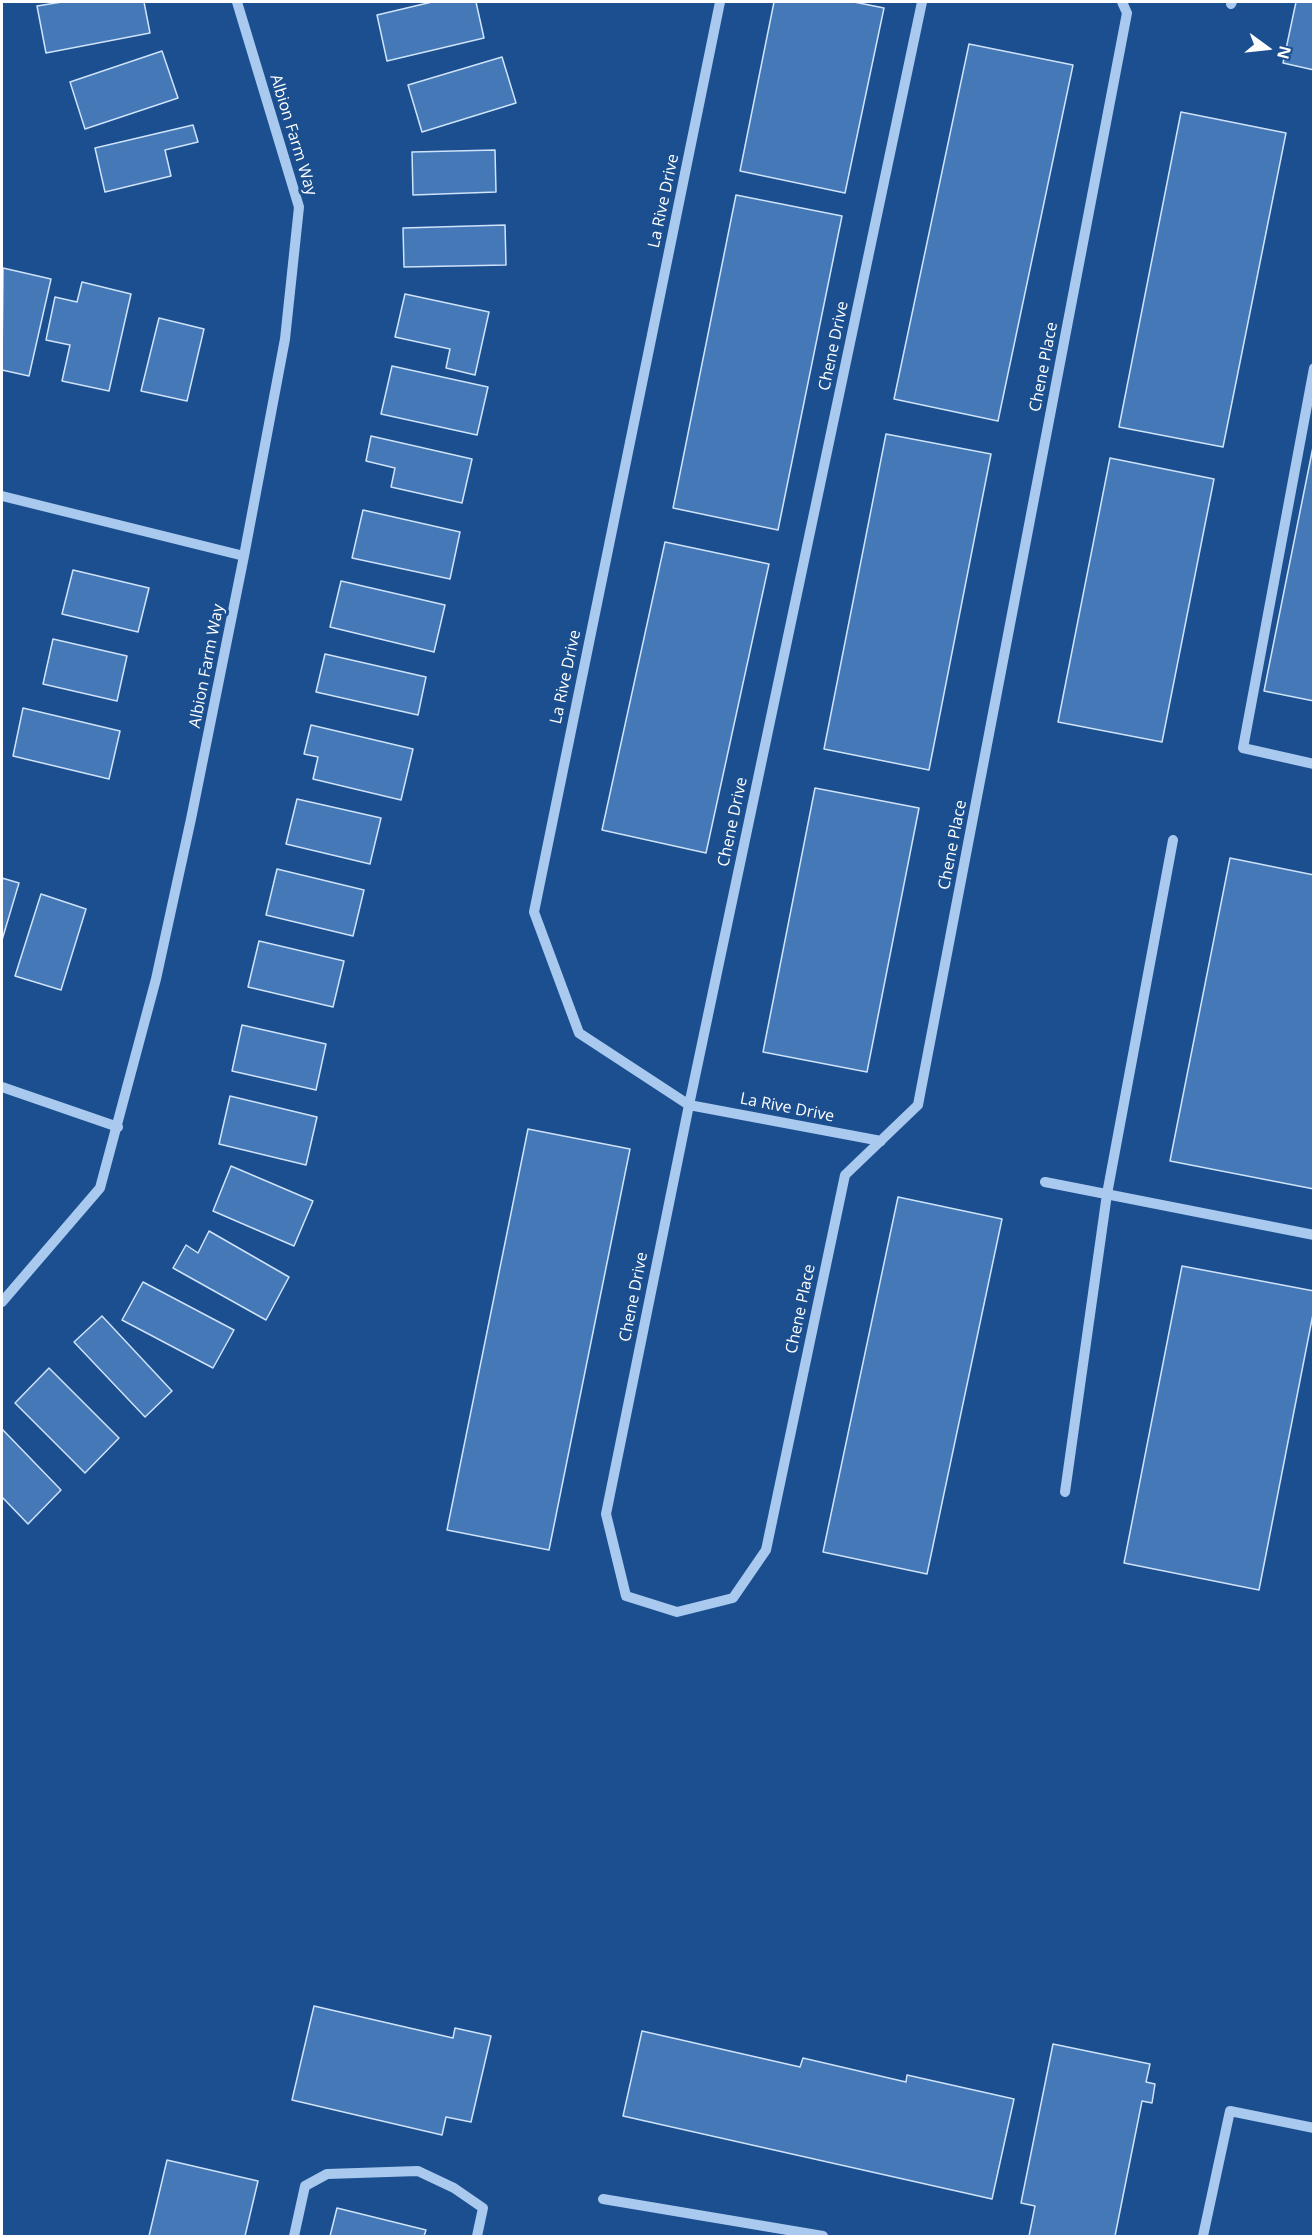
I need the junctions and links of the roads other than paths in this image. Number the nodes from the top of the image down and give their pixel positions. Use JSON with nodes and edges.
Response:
{"nodes":[{"id":1,"x":237,"y":2,"type":"edge"},
{"id":2,"x":720,"y":2,"type":"edge"},
{"id":3,"x":922,"y":2,"type":"edge"},
{"id":4,"x":1122,"y":2,"type":"edge"},
{"id":5,"x":1314,"y":368,"type":"edge"},
{"id":6,"x":2,"y":496,"type":"edge"},
{"id":7,"x":244,"y":556,"type":"junction"},
{"id":8,"x":1314,"y":764,"type":"edge"},
{"id":9,"x":1173,"y":840,"type":"dead end"},
{"id":10,"x":2,"y":1087,"type":"edge"},
{"id":11,"x":689,"y":1105,"type":"junction"},
{"id":12,"x":118,"y":1127,"type":"junction"},
{"id":13,"x":881,"y":1141,"type":"junction"},
{"id":14,"x":1045,"y":1182,"type":"dead end"},
{"id":15,"x":1107,"y":1194,"type":"junction"},
{"id":16,"x":1314,"y":1235,"type":"edge"},
{"id":17,"x":2,"y":1302,"type":"edge"},
{"id":18,"x":1065,"y":1492,"type":"dead end"},
{"id":19,"x":677,"y":1612,"type":"joint"},
{"id":20,"x":1314,"y":2128,"type":"edge"},
{"id":21,"x":603,"y":2199,"type":"dead end"},
{"id":22,"x":793,"y":2234,"type":"edge"},
{"id":23,"x":294,"y":2236,"type":"edge"},
{"id":24,"x":477,"y":2236,"type":"edge"},
{"id":25,"x":823,"y":2236,"type":"edge"},
{"id":26,"x":1203,"y":2236,"type":"edge"}],
"edges":[{"from":1,"to":7,"type":"street","name":"Albion Farm Way"},
{"from":2,"to":11,"type":"street","name":"La Rive Drive"},
{"from":3,"to":11,"type":"street","name":"Chene Drive"},
{"from":4,"to":13,"type":"street","name":"Chene Place"},
{"from":5,"to":8,"type":"street"},
{"from":6,"to":7,"type":"street"},
{"from":7,"to":12,"type":"street","name":"Albion Farm Way"},
{"from":9,"to":15,"type":"street"},
{"from":10,"to":12,"type":"street"},
{"from":11,"to":13,"type":"street","name":"La Rive Drive"},
{"from":11,"to":19,"type":"street","name":"Chene Drive"},
{"from":12,"to":17,"type":"street","name":"Albion Farm Way"},
{"from":13,"to":19,"type":"street","name":"Chene Place"},
{"from":14,"to":15,"type":"street"},
{"from":15,"to":16,"type":"street"},
{"from":15,"to":18,"type":"street"},
{"from":20,"to":26,"type":"street"},
{"from":21,"to":22,"type":"street"},
{"from":22,"to":25,"type":"street"},
{"from":23,"to":24,"type":"street"}]}
